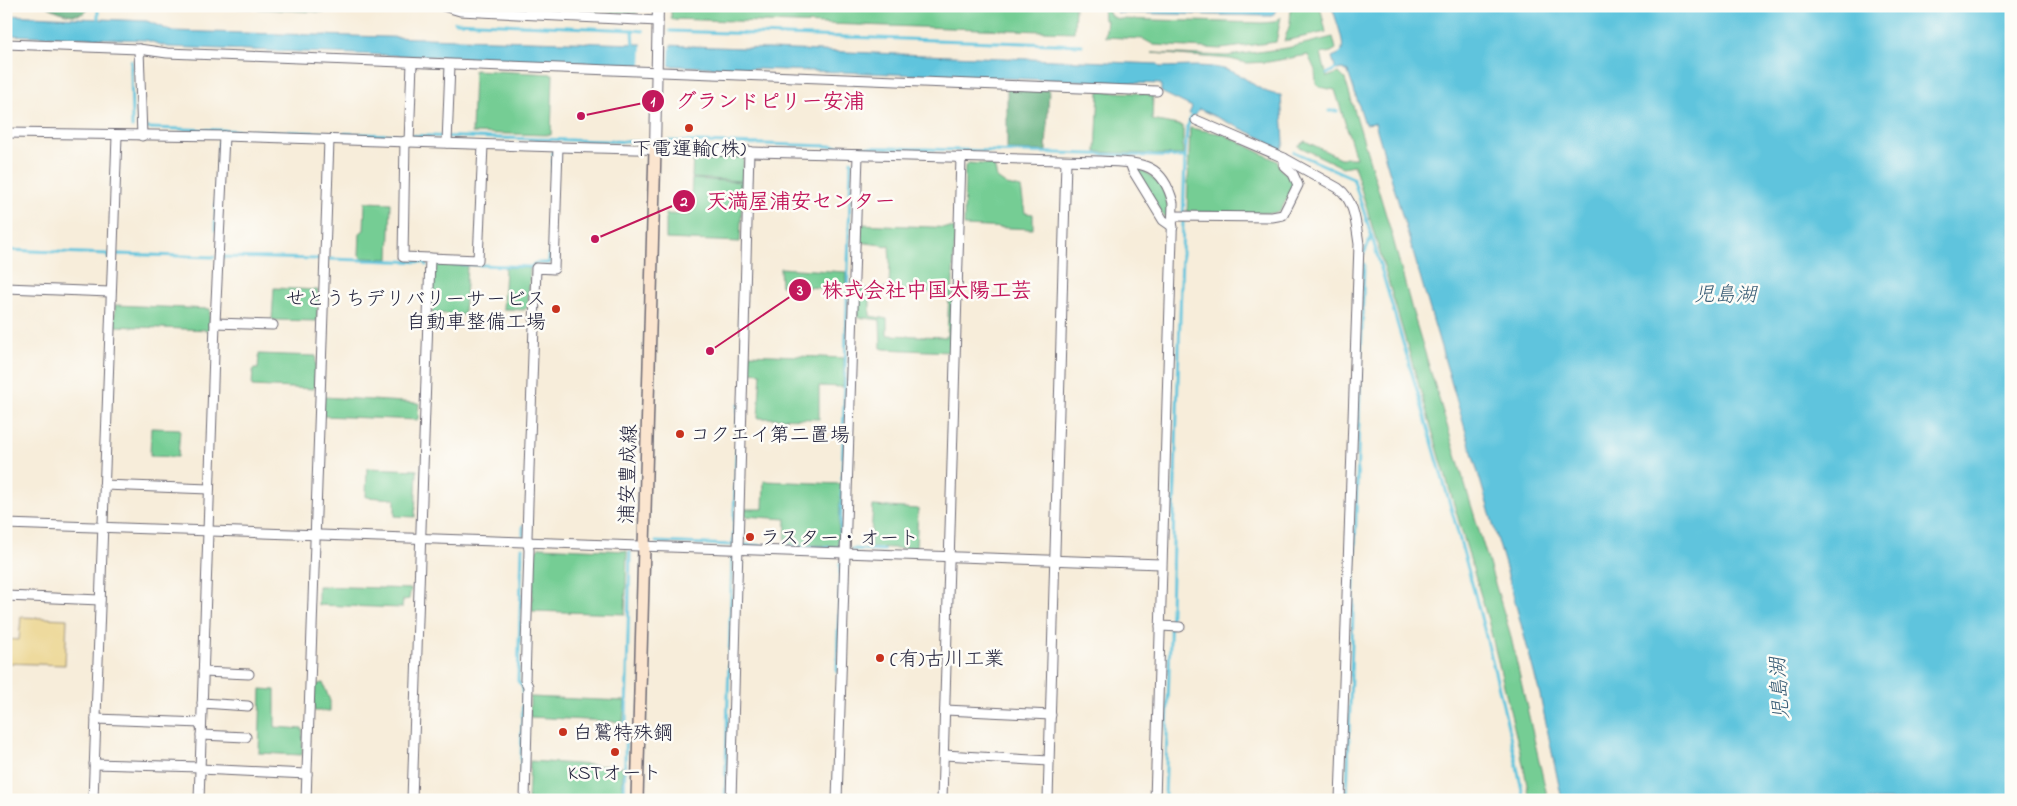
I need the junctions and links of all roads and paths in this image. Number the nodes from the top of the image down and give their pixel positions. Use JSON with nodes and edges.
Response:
{"nodes":[{"id":1,"x":444,"y":6,"type":"edge"},
{"id":2,"x":658,"y":6,"type":"edge"},
{"id":3,"x":658,"y":21,"type":"junction"},
{"id":4,"x":6,"y":44,"type":"edge"},
{"id":5,"x":139,"y":49,"type":"junction"},
{"id":6,"x":412,"y":63,"type":"junction"},
{"id":7,"x":450,"y":64,"type":"junction"},
{"id":8,"x":657,"y":70,"type":"junction"},
{"id":9,"x":1157,"y":91,"type":"dead end"},
{"id":10,"x":1196,"y":120,"type":"dead end"},
{"id":11,"x":6,"y":133,"type":"edge"},
{"id":12,"x":117,"y":136,"type":"junction"},
{"id":13,"x":142,"y":136,"type":"junction"},
{"id":14,"x":224,"y":136,"type":"junction"},
{"id":15,"x":408,"y":138,"type":"junction"},
{"id":16,"x":448,"y":138,"type":"junction"},
{"id":17,"x":328,"y":140,"type":"junction"},
{"id":18,"x":483,"y":145,"type":"junction"},
{"id":19,"x":558,"y":148,"type":"junction"},
{"id":20,"x":655,"y":150,"type":"junction"},
{"id":21,"x":750,"y":151,"type":"junction"},
{"id":22,"x":858,"y":155,"type":"junction"},
{"id":23,"x":961,"y":158,"type":"junction"},
{"id":24,"x":1284,"y":158,"type":"junction"},
{"id":25,"x":1066,"y":161,"type":"junction"},
{"id":26,"x":1130,"y":163,"type":"junction"},
{"id":27,"x":1179,"y":216,"type":"junction"},
{"id":28,"x":1173,"y":227,"type":"junction"},
{"id":29,"x":430,"y":258,"type":"junction"},
{"id":30,"x":6,"y":288,"type":"edge"},
{"id":31,"x":110,"y":292,"type":"junction"},
{"id":32,"x":215,"y":323,"type":"junction"},
{"id":33,"x":273,"y":324,"type":"dead end"},
{"id":34,"x":104,"y":485,"type":"junction"},
{"id":35,"x":207,"y":489,"type":"junction"},
{"id":36,"x":6,"y":524,"type":"edge"},
{"id":37,"x":103,"y":528,"type":"junction"},
{"id":38,"x":208,"y":532,"type":"junction"},
{"id":39,"x":315,"y":534,"type":"junction"},
{"id":40,"x":421,"y":538,"type":"junction"},
{"id":41,"x":528,"y":542,"type":"junction"},
{"id":42,"x":644,"y":546,"type":"junction"},
{"id":43,"x":738,"y":551,"type":"junction"},
{"id":44,"x":844,"y":554,"type":"junction"},
{"id":45,"x":949,"y":557,"type":"junction"},
{"id":46,"x":1055,"y":561,"type":"junction"},
{"id":47,"x":1162,"y":564,"type":"junction"},
{"id":48,"x":6,"y":596,"type":"edge"},
{"id":49,"x":98,"y":600,"type":"junction"},
{"id":50,"x":203,"y":672,"type":"junction"},
{"id":51,"x":249,"y":674,"type":"dead end"},
{"id":52,"x":202,"y":703,"type":"junction"},
{"id":53,"x":248,"y":706,"type":"dead end"},
{"id":54,"x":945,"y":710,"type":"junction"},
{"id":55,"x":1050,"y":715,"type":"junction"},
{"id":56,"x":96,"y":719,"type":"junction"},
{"id":57,"x":199,"y":723,"type":"junction"},
{"id":58,"x":201,"y":735,"type":"junction"},
{"id":59,"x":246,"y":737,"type":"dead end"},
{"id":60,"x":944,"y":755,"type":"junction"},
{"id":61,"x":1049,"y":761,"type":"junction"},
{"id":62,"x":94,"y":764,"type":"junction"},
{"id":63,"x":198,"y":768,"type":"junction"},
{"id":64,"x":305,"y":774,"type":"junction"},
{"id":65,"x":93,"y":800,"type":"edge"},
{"id":66,"x":199,"y":800,"type":"edge"},
{"id":67,"x":306,"y":800,"type":"edge"},
{"id":68,"x":412,"y":800,"type":"edge"},
{"id":69,"x":525,"y":800,"type":"edge"},
{"id":70,"x":638,"y":800,"type":"edge"},
{"id":71,"x":731,"y":800,"type":"edge"},
{"id":72,"x":837,"y":800,"type":"edge"},
{"id":73,"x":942,"y":800,"type":"edge"},
{"id":74,"x":1048,"y":800,"type":"edge"},
{"id":75,"x":1155,"y":800,"type":"edge"},
{"id":76,"x":1340,"y":800,"type":"edge"}],
"edges":[{"from":1,"to":3,"type":"street"},
{"from":2,"to":3,"type":"street"},
{"from":3,"to":8,"type":"street"},
{"from":4,"to":5,"type":"street"},
{"from":5,"to":6,"type":"street"},
{"from":5,"to":13,"type":"street"},
{"from":6,"to":7,"type":"street"},
{"from":6,"to":15,"type":"street"},
{"from":7,"to":8,"type":"street"},
{"from":7,"to":16,"type":"street"},
{"from":8,"to":9,"type":"street"},
{"from":8,"to":20,"type":"street"},
{"from":10,"to":24,"type":"street"},
{"from":11,"to":12,"type":"street"},
{"from":12,"to":13,"type":"street"},
{"from":12,"to":31,"type":"street"},
{"from":13,"to":14,"type":"street"},
{"from":14,"to":17,"type":"street"},
{"from":14,"to":32,"type":"street"},
{"from":15,"to":16,"type":"street"},
{"from":15,"to":17,"type":"street"},
{"from":15,"to":29,"type":"street"},
{"from":16,"to":18,"type":"street"},
{"from":17,"to":39,"type":"street"},
{"from":18,"to":19,"type":"street"},
{"from":18,"to":29,"type":"street"},
{"from":19,"to":20,"type":"street"},
{"from":19,"to":41,"type":"street"},
{"from":20,"to":21,"type":"street"},
{"from":20,"to":42,"type":"main road","name":"浦安豊成線"},
{"from":21,"to":22,"type":"street"},
{"from":21,"to":43,"type":"street"},
{"from":22,"to":23,"type":"street"},
{"from":22,"to":44,"type":"street"},
{"from":23,"to":25,"type":"street"},
{"from":23,"to":45,"type":"street"},
{"from":24,"to":27,"type":"street"},
{"from":24,"to":76,"type":"street"},
{"from":25,"to":26,"type":"street"},
{"from":25,"to":46,"type":"street"},
{"from":26,"to":27,"type":"street"},
{"from":26,"to":28,"type":"street"},
{"from":27,"to":28,"type":"street"},
{"from":28,"to":47,"type":"street"},
{"from":29,"to":40,"type":"street"},
{"from":30,"to":31,"type":"street"},
{"from":31,"to":34,"type":"street"},
{"from":32,"to":33,"type":"street"},
{"from":32,"to":35,"type":"street"},
{"from":34,"to":35,"type":"street"},
{"from":34,"to":37,"type":"street"},
{"from":35,"to":38,"type":"street"},
{"from":36,"to":37,"type":"street"},
{"from":37,"to":38,"type":"street"},
{"from":37,"to":49,"type":"street"},
{"from":38,"to":39,"type":"street"},
{"from":38,"to":50,"type":"street"},
{"from":39,"to":40,"type":"street"},
{"from":39,"to":64,"type":"street"},
{"from":40,"to":41,"type":"street"},
{"from":40,"to":68,"type":"street"},
{"from":41,"to":42,"type":"street"},
{"from":41,"to":69,"type":"street"},
{"from":42,"to":43,"type":"street"},
{"from":42,"to":70,"type":"main road","name":"浦安豊成線"},
{"from":43,"to":44,"type":"street"},
{"from":43,"to":71,"type":"street"},
{"from":44,"to":45,"type":"street"},
{"from":44,"to":72,"type":"street"},
{"from":45,"to":46,"type":"street"},
{"from":45,"to":54,"type":"street"},
{"from":46,"to":47,"type":"street"},
{"from":46,"to":55,"type":"street"},
{"from":47,"to":75,"type":"street"},
{"from":48,"to":49,"type":"street"},
{"from":49,"to":56,"type":"street"},
{"from":50,"to":51,"type":"street"},
{"from":50,"to":52,"type":"street"},
{"from":52,"to":53,"type":"street"},
{"from":52,"to":57,"type":"street"},
{"from":54,"to":55,"type":"street"},
{"from":54,"to":60,"type":"street"},
{"from":55,"to":61,"type":"street"},
{"from":56,"to":57,"type":"street"},
{"from":56,"to":62,"type":"street"},
{"from":57,"to":58,"type":"street"},
{"from":58,"to":59,"type":"street"},
{"from":58,"to":63,"type":"street"},
{"from":60,"to":61,"type":"street"},
{"from":60,"to":73,"type":"street"},
{"from":61,"to":74,"type":"street"},
{"from":62,"to":63,"type":"street"},
{"from":62,"to":65,"type":"street"},
{"from":63,"to":64,"type":"street"},
{"from":63,"to":66,"type":"street"},
{"from":64,"to":67,"type":"street"}]}
